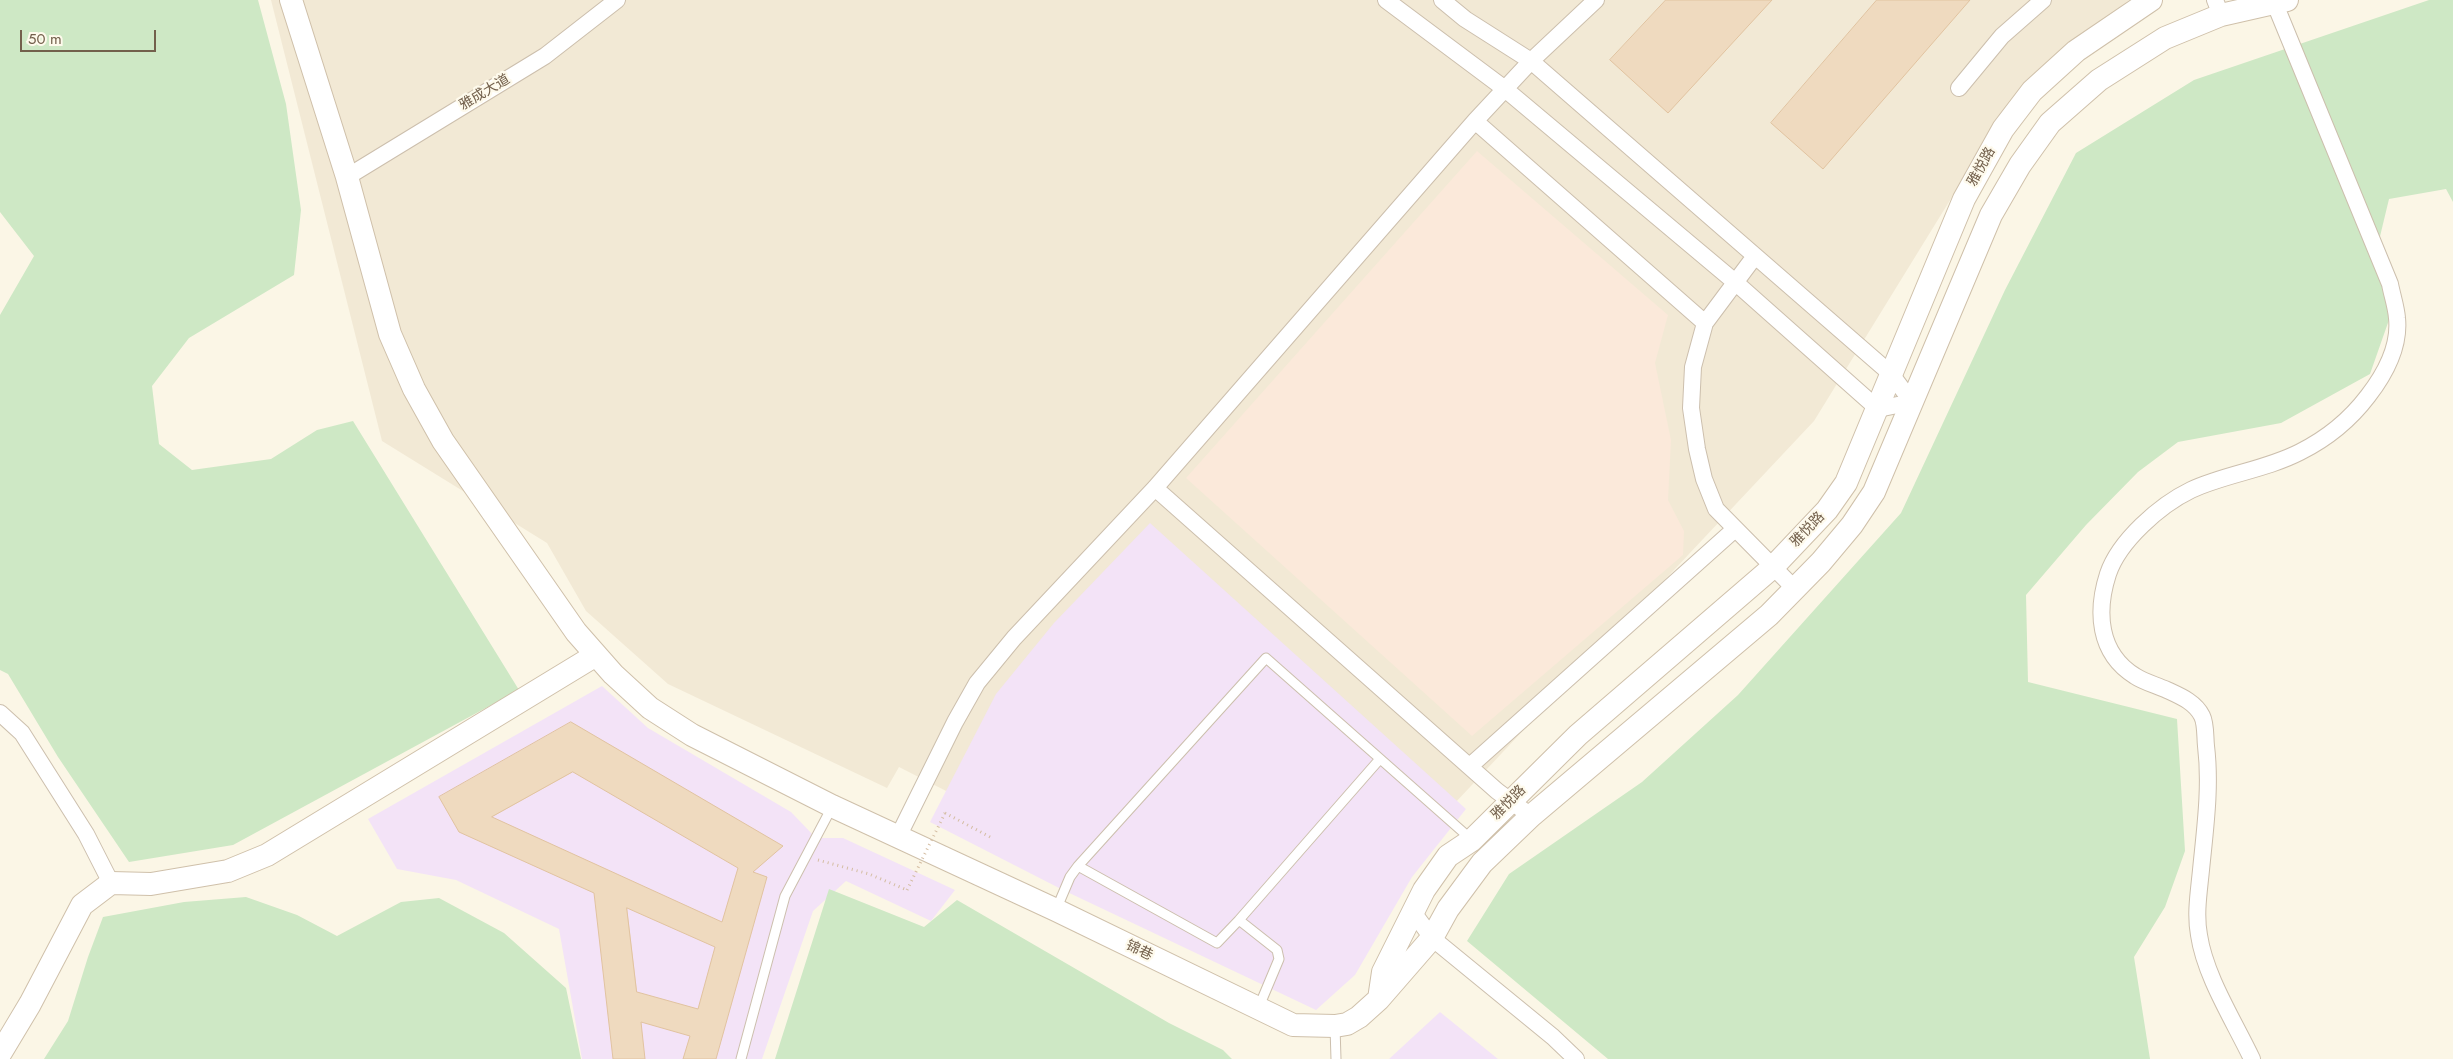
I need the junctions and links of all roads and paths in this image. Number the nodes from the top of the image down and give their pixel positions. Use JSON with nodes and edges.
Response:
{"nodes":[{"id":1,"x":291,"y":0,"type":"edge"},
{"id":2,"x":617,"y":0,"type":"edge"},
{"id":3,"x":1386,"y":0,"type":"edge"},
{"id":4,"x":1442,"y":0,"type":"edge"},
{"id":5,"x":1596,"y":0,"type":"edge"},
{"id":6,"x":2151,"y":0,"type":"edge"},
{"id":7,"x":2040,"y":1,"type":"edge"},
{"id":8,"x":2281,"y":2,"type":"edge"},
{"id":9,"x":2218,"y":7,"type":"edge"},
{"id":10,"x":1531,"y":61,"type":"junction"},
{"id":11,"x":1959,"y":88,"type":"dead end"},
{"id":12,"x":1505,"y":89,"type":"junction"},
{"id":13,"x":1475,"y":121,"type":"junction"},
{"id":14,"x":348,"y":177,"type":"junction"},
{"id":15,"x":1755,"y":256,"type":"junction"},
{"id":16,"x":1735,"y":282,"type":"junction"},
{"id":17,"x":1705,"y":323,"type":"junction"},
{"id":18,"x":1891,"y":374,"type":"junction"},
{"id":19,"x":1912,"y":402,"type":"junction"},
{"id":20,"x":1878,"y":409,"type":"junction"},
{"id":21,"x":1155,"y":488,"type":"junction"},
{"id":22,"x":1734,"y":529,"type":"junction"},
{"id":23,"x":1773,"y":567,"type":"junction"},
{"id":24,"x":1795,"y":589,"type":"junction"},
{"id":25,"x":596,"y":655,"type":"junction"},
{"id":26,"x":0,"y":713,"type":"edge"},
{"id":27,"x":1379,"y":760,"type":"junction"},
{"id":28,"x":1470,"y":766,"type":"junction"},
{"id":29,"x":1510,"y":802,"type":"junction"},
{"id":30,"x":832,"y":806,"type":"junction"},
{"id":31,"x":1531,"y":816,"type":"junction"},
{"id":32,"x":898,"y":837,"type":"junction"},
{"id":33,"x":992,"y":838,"type":"dead end"},
{"id":34,"x":1472,"y":840,"type":"junction"},
{"id":35,"x":806,"y":857,"type":"junction"},
{"id":36,"x":1078,"y":866,"type":"junction"},
{"id":37,"x":111,"y":883,"type":"junction"},
{"id":38,"x":1056,"y":910,"type":"junction"},
{"id":39,"x":1412,"y":912,"type":"junction"},
{"id":40,"x":1239,"y":920,"type":"junction"},
{"id":41,"x":1432,"y":938,"type":"junction"},
{"id":42,"x":1380,"y":999,"type":"junction"},
{"id":43,"x":1258,"y":1009,"type":"junction"},
{"id":44,"x":1335,"y":1026,"type":"junction"},
{"id":45,"x":0,"y":1054,"type":"edge"},
{"id":46,"x":742,"y":1059,"type":"edge"},
{"id":47,"x":1336,"y":1059,"type":"edge"},
{"id":48,"x":1576,"y":1059,"type":"edge"},
{"id":49,"x":2252,"y":1059,"type":"edge"}],
"edges":[{"from":1,"to":14,"type":"street","name":"锦巷"},
{"from":2,"to":14,"type":"street","name":"雅成大道"},
{"from":3,"to":12,"type":"street"},
{"from":4,"to":10,"type":"street"},
{"from":5,"to":10,"type":"street"},
{"from":6,"to":18,"type":"street","name":"雅悦路"},
{"from":7,"to":11,"type":"street"},
{"from":8,"to":9,"type":"street"},
{"from":8,"to":49,"type":"street"},
{"from":9,"to":19,"type":"street","name":"锦巷"},
{"from":10,"to":12,"type":"street"},
{"from":10,"to":15,"type":"street"},
{"from":12,"to":13,"type":"street"},
{"from":12,"to":16,"type":"street"},
{"from":13,"to":17,"type":"street"},
{"from":13,"to":21,"type":"street"},
{"from":14,"to":25,"type":"street","name":"锦巷"},
{"from":15,"to":16,"type":"street"},
{"from":15,"to":18,"type":"street"},
{"from":16,"to":17,"type":"street"},
{"from":16,"to":20,"type":"street"},
{"from":17,"to":22,"type":"street"},
{"from":18,"to":19,"type":"street"},
{"from":18,"to":20,"type":"street","name":"雅悦路"},
{"from":19,"to":20,"type":"street"},
{"from":19,"to":24,"type":"street","name":"锦巷"},
{"from":20,"to":23,"type":"street","name":"雅悦路"},
{"from":21,"to":28,"type":"street"},
{"from":21,"to":32,"type":"street"},
{"from":22,"to":23,"type":"street"},
{"from":22,"to":28,"type":"street"},
{"from":23,"to":24,"type":"street"},
{"from":23,"to":29,"type":"street","name":"雅悦路"},
{"from":24,"to":31,"type":"street","name":"锦巷"},
{"from":25,"to":30,"type":"street","name":"锦巷"},
{"from":25,"to":37,"type":"street"},
{"from":26,"to":37,"type":"street"},
{"from":27,"to":34,"type":"lane"},
{"from":27,"to":36,"type":"lane"},
{"from":27,"to":40,"type":"lane"},
{"from":28,"to":29,"type":"street"},
{"from":29,"to":31,"type":"street"},
{"from":29,"to":34,"type":"street","name":"雅悦路"},
{"from":30,"to":32,"type":"street","name":"锦巷"},
{"from":30,"to":35,"type":"lane"},
{"from":31,"to":41,"type":"street","name":"锦巷"},
{"from":32,"to":38,"type":"street","name":"锦巷"},
{"from":33,"to":35,"type":"path","bridge":true},
{"from":34,"to":39,"type":"street","name":"雅悦路"},
{"from":35,"to":46,"type":"lane"},
{"from":36,"to":38,"type":"lane"},
{"from":36,"to":40,"type":"lane"},
{"from":37,"to":45,"type":"street"},
{"from":38,"to":43,"type":"street","name":"锦巷"},
{"from":39,"to":41,"type":"street"},
{"from":39,"to":42,"type":"street","name":"雅悦路"},
{"from":40,"to":43,"type":"lane"},
{"from":41,"to":42,"type":"street","name":"锦巷"},
{"from":41,"to":48,"type":"street"},
{"from":42,"to":44,"type":"street","name":"锦巷"},
{"from":43,"to":44,"type":"street","name":"锦巷"},
{"from":44,"to":47,"type":"lane"}]}
